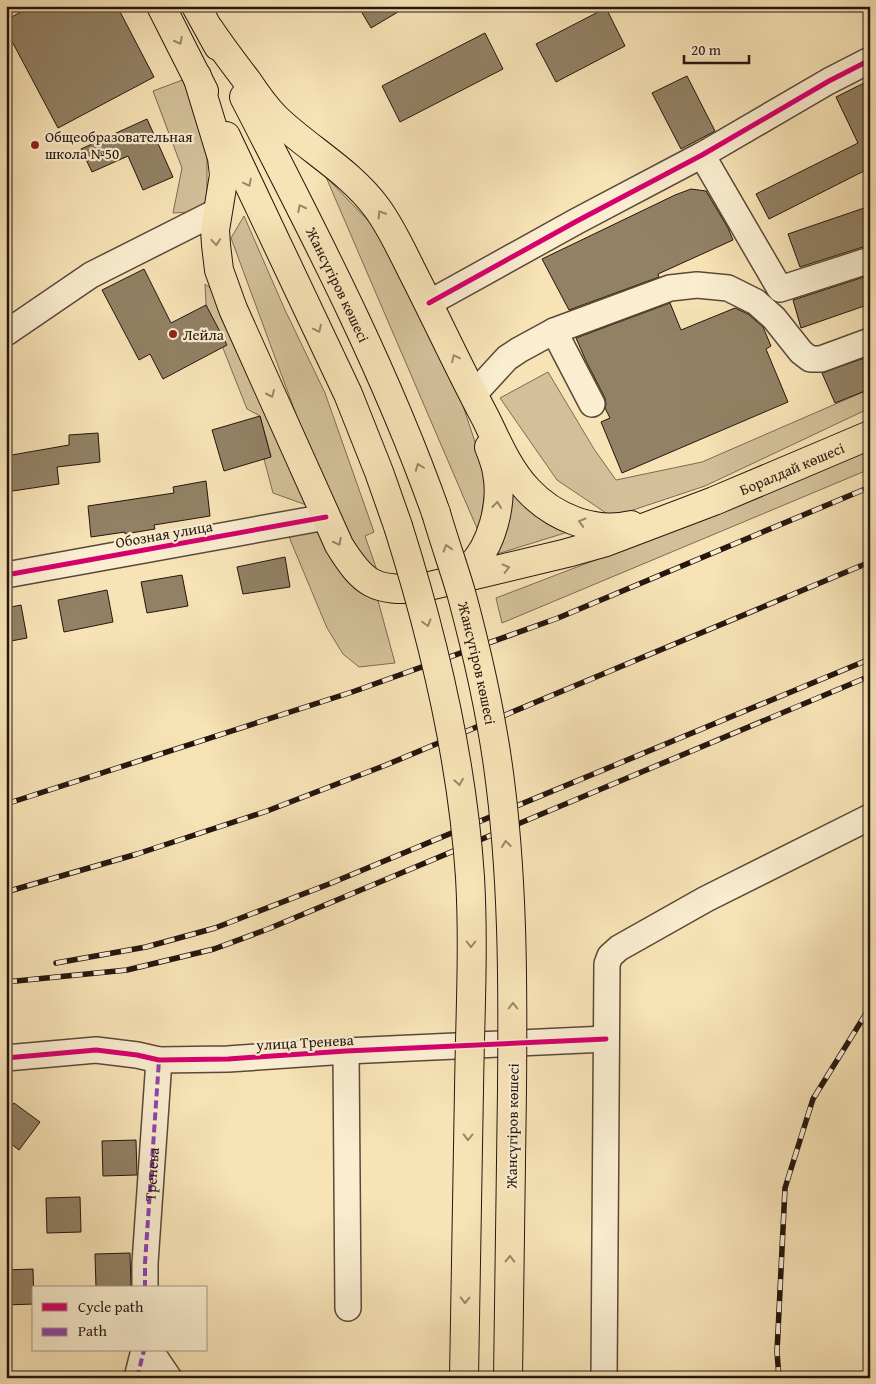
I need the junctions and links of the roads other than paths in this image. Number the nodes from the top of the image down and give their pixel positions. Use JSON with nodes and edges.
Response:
{"nodes":[{"id":1,"x":161,"y":6,"type":"edge"},
{"id":2,"x":196,"y":6,"type":"edge"},
{"id":3,"x":210,"y":30,"type":"junction"},
{"id":4,"x":870,"y":60,"type":"edge"},
{"id":5,"x":197,"y":76,"type":"junction"},
{"id":6,"x":702,"y":155,"type":"junction"},
{"id":7,"x":218,"y":211,"type":"junction"},
{"id":8,"x":870,"y":260,"type":"edge"},
{"id":9,"x":429,"y":303,"type":"junction"},
{"id":10,"x":554,"y":331,"type":"junction"},
{"id":11,"x":6,"y":333,"type":"edge"},
{"id":12,"x":870,"y":341,"type":"edge"},
{"id":13,"x":473,"y":395,"type":"junction"},
{"id":14,"x":592,"y":404,"type":"dead end"},
{"id":15,"x":870,"y":434,"type":"edge"},
{"id":16,"x":714,"y":501,"type":"junction"},
{"id":17,"x":326,"y":517,"type":"junction"},
{"id":18,"x":6,"y":575,"type":"edge"},
{"id":19,"x":442,"y":583,"type":"junction"},
{"id":20,"x":870,"y":817,"type":"edge"},
{"id":21,"x":606,"y":1039,"type":"junction"},
{"id":22,"x":346,"y":1052,"type":"junction"},
{"id":23,"x":6,"y":1058,"type":"edge"},
{"id":24,"x":159,"y":1060,"type":"junction"},
{"id":25,"x":145,"y":1286,"type":"edge"},
{"id":26,"x":348,"y":1308,"type":"dead end"},
{"id":27,"x":144,"y":1352,"type":"edge"},
{"id":28,"x":151,"y":1352,"type":"edge"},
{"id":29,"x":137,"y":1378,"type":"edge"},
{"id":30,"x":169,"y":1378,"type":"edge"},
{"id":31,"x":464,"y":1378,"type":"edge"},
{"id":32,"x":508,"y":1378,"type":"edge"},
{"id":33,"x":604,"y":1378,"type":"edge"}],
"edges":[{"from":1,"to":5,"type":"main road","one_way":true},
{"from":2,"to":3,"type":"main road","name":"Жансүгіров көшесі"},
{"from":9,"to":3,"type":"main road","one_way":true},
{"from":32,"to":3,"type":"main road","name":"Жансүгіров көшесі","one_way":true,"bridge":true},
{"from":4,"to":6,"type":"street"},
{"from":5,"to":7,"type":"main road"},
{"from":5,"to":31,"type":"main road","one_way":true,"bridge":true},
{"from":6,"to":8,"type":"street"},
{"from":6,"to":9,"type":"street"},
{"from":7,"to":11,"type":"street"},
{"from":7,"to":17,"type":"main road","one_way":true},
{"from":13,"to":9,"type":"main road","one_way":true},
{"from":10,"to":12,"type":"street"},
{"from":10,"to":13,"type":"street"},
{"from":10,"to":14,"type":"street"},
{"from":16,"to":13,"type":"main road","one_way":true},
{"from":19,"to":13,"type":"main road","one_way":true},
{"from":15,"to":16,"type":"main road","name":"Боралдай көшесі"},
{"from":19,"to":16,"type":"main road","one_way":true},
{"from":17,"to":18,"type":"street","name":"Обозная улица"},
{"from":17,"to":19,"type":"main road","one_way":true},
{"from":20,"to":21,"type":"street"},
{"from":21,"to":22,"type":"street","name":"улица Тренева"},
{"from":21,"to":33,"type":"street"},
{"from":22,"to":24,"type":"street","name":"улица Тренева"},
{"from":22,"to":26,"type":"street","name":"улица Тренева"},
{"from":23,"to":24,"type":"street","name":"улица Тренева"},
{"from":24,"to":25,"type":"street","name":"Тренева"},
{"from":27,"to":29,"type":"street"},
{"from":28,"to":30,"type":"street"}]}
